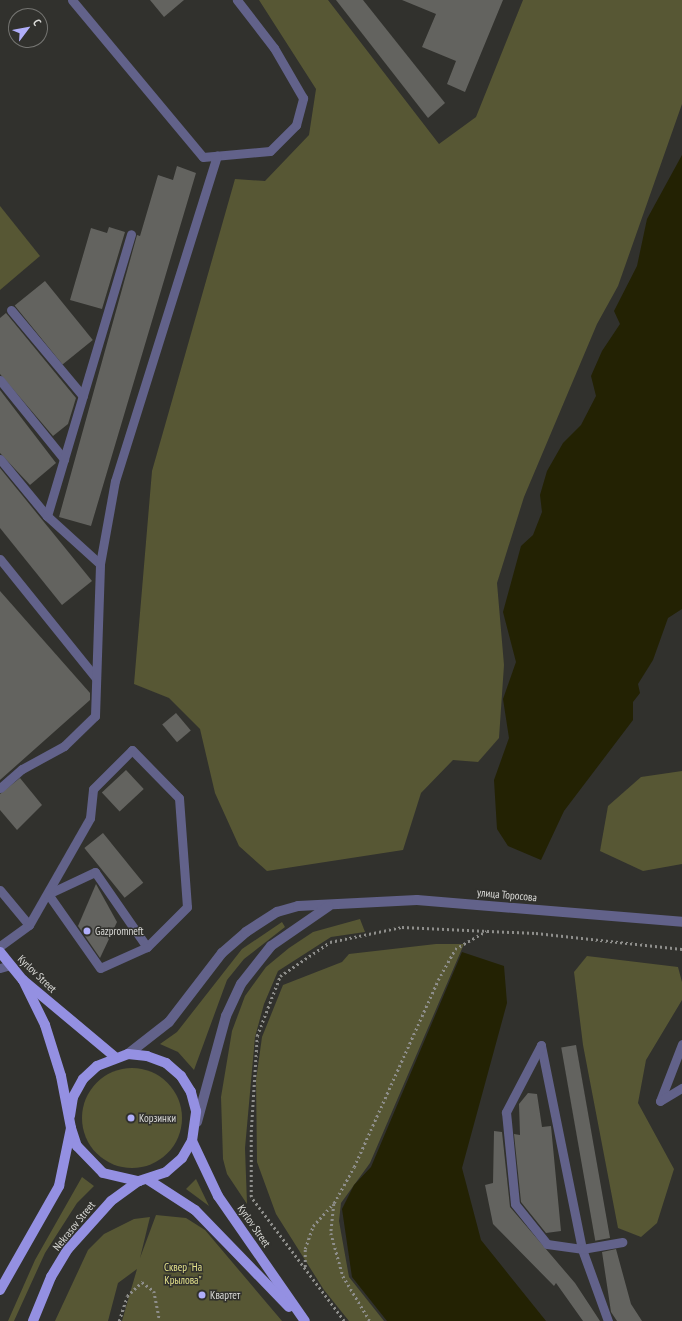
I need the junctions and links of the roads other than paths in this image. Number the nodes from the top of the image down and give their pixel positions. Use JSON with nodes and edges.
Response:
{"nodes":[{"id":1,"x":72,"y":0,"type":"edge"},
{"id":2,"x":237,"y":0,"type":"edge"},
{"id":3,"x":217,"y":156,"type":"junction"},
{"id":4,"x":131,"y":234,"type":"dead end"},
{"id":5,"x":11,"y":310,"type":"dead end"},
{"id":6,"x":0,"y":380,"type":"edge"},
{"id":7,"x":83,"y":396,"type":"junction"},
{"id":8,"x":0,"y":459,"type":"edge"},
{"id":9,"x":64,"y":460,"type":"junction"},
{"id":10,"x":47,"y":516,"type":"junction"},
{"id":11,"x":0,"y":559,"type":"edge"},
{"id":12,"x":100,"y":564,"type":"junction"},
{"id":13,"x":96,"y":678,"type":"junction"},
{"id":14,"x":0,"y":788,"type":"edge"},
{"id":15,"x":0,"y":890,"type":"edge"},
{"id":16,"x":48,"y":894,"type":"junction"},
{"id":17,"x":329,"y":906,"type":"junction"},
{"id":18,"x":682,"y":922,"type":"edge"},
{"id":19,"x":29,"y":925,"type":"junction"},
{"id":20,"x":0,"y":946,"type":"edge"},
{"id":21,"x":147,"y":947,"type":"junction"},
{"id":22,"x":0,"y":952,"type":"edge"},
{"id":23,"x":10,"y":965,"type":"junction"},
{"id":24,"x":0,"y":968,"type":"edge"},
{"id":25,"x":23,"y":980,"type":"junction"},
{"id":26,"x":682,"y":1044,"type":"edge"},
{"id":27,"x":128,"y":1054,"type":"junction"},
{"id":28,"x":115,"y":1057,"type":"junction"},
{"id":29,"x":682,"y":1088,"type":"edge"},
{"id":30,"x":70,"y":1116,"type":"junction"},
{"id":31,"x":71,"y":1128,"type":"junction"},
{"id":32,"x":195,"y":1131,"type":"junction"},
{"id":33,"x":192,"y":1141,"type":"junction"},
{"id":34,"x":143,"y":1180,"type":"junction"},
{"id":35,"x":622,"y":1242,"type":"dead end"},
{"id":36,"x":582,"y":1249,"type":"junction"},
{"id":37,"x":0,"y":1290,"type":"edge"},
{"id":38,"x":33,"y":1321,"type":"edge"},
{"id":39,"x":304,"y":1321,"type":"edge"},
{"id":40,"x":608,"y":1321,"type":"edge"}],
"edges":[{"from":1,"to":3,"type":"lane"},
{"from":2,"to":3,"type":"lane"},
{"from":3,"to":12,"type":"lane"},
{"from":4,"to":7,"type":"lane"},
{"from":5,"to":7,"type":"lane"},
{"from":6,"to":9,"type":"lane"},
{"from":7,"to":9,"type":"lane"},
{"from":8,"to":10,"type":"lane"},
{"from":9,"to":10,"type":"lane"},
{"from":10,"to":12,"type":"lane"},
{"from":11,"to":13,"type":"lane"},
{"from":12,"to":13,"type":"lane"},
{"from":13,"to":14,"type":"lane"},
{"from":15,"to":19,"type":"lane"},
{"from":16,"to":19,"type":"lane"},
{"from":16,"to":21,"type":"lane"},
{"from":16,"to":21,"type":"lane"},
{"from":16,"to":21,"type":"lane"},
{"from":17,"to":18,"type":"street","name":"улица Торосова"},
{"from":17,"to":27,"type":"street","name":"улица Торосова"},
{"from":17,"to":32,"type":"street"},
{"from":19,"to":20,"type":"lane"},
{"from":22,"to":23,"type":"main road","name":"Kyrlov Street"},
{"from":23,"to":24,"type":"lane"},
{"from":23,"to":25,"type":"main road","name":"Kyrlov Street"},
{"from":25,"to":28,"type":"main road","name":"Kyrlov Street"},
{"from":25,"to":30,"type":"main road"},
{"from":26,"to":29,"type":"lane"},
{"from":27,"to":28,"type":"main road"},
{"from":27,"to":32,"type":"main road"},
{"from":28,"to":30,"type":"main road"},
{"from":30,"to":31,"type":"main road"},
{"from":31,"to":34,"type":"main road"},
{"from":31,"to":37,"type":"main road"},
{"from":32,"to":33,"type":"main road"},
{"from":33,"to":34,"type":"main road"},
{"from":33,"to":39,"type":"main road","name":"Kyrlov Street"},
{"from":34,"to":38,"type":"main road","name":"Nekrasov Street"},
{"from":34,"to":39,"type":"main road"},
{"from":35,"to":36,"type":"lane"},
{"from":36,"to":36,"type":"lane"},
{"from":36,"to":40,"type":"lane"}]}
